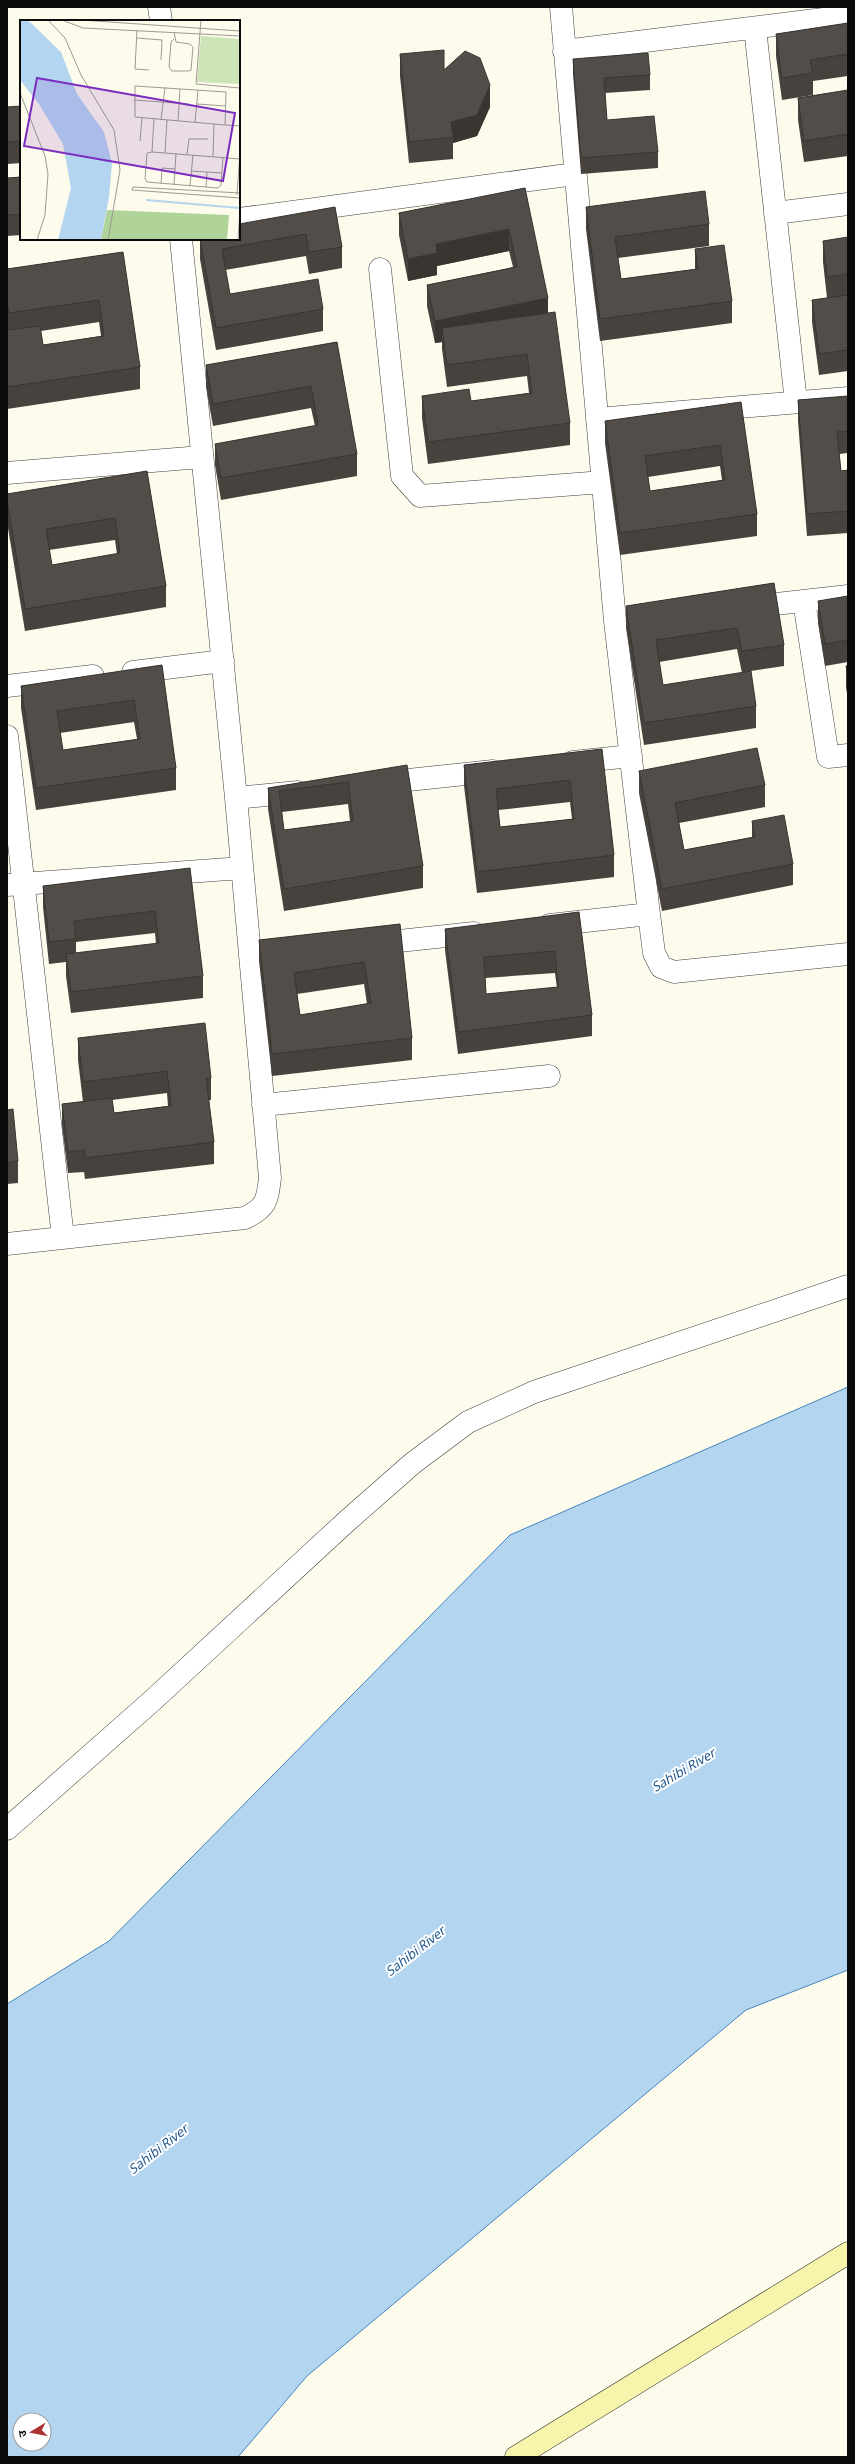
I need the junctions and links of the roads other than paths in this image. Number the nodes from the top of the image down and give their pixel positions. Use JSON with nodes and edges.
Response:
{"nodes":[{"id":1,"x":159,"y":7,"type":"edge"},
{"id":2,"x":561,"y":7,"type":"edge"},
{"id":3,"x":848,"y":16,"type":"edge"},
{"id":4,"x":161,"y":20,"type":"edge"},
{"id":5,"x":754,"y":28,"type":"junction"},
{"id":6,"x":564,"y":50,"type":"junction"},
{"id":7,"x":575,"y":174,"type":"junction"},
{"id":8,"x":848,"y":204,"type":"edge"},
{"id":9,"x":775,"y":213,"type":"junction"},
{"id":10,"x":240,"y":220,"type":"edge"},
{"id":11,"x":181,"y":240,"type":"edge"},
{"id":12,"x":380,"y":269,"type":"dead end"},
{"id":13,"x":848,"y":398,"type":"edge"},
{"id":14,"x":796,"y":402,"type":"junction"},
{"id":15,"x":597,"y":419,"type":"junction"},
{"id":16,"x":201,"y":457,"type":"junction"},
{"id":17,"x":7,"y":473,"type":"edge"},
{"id":18,"x":603,"y":482,"type":"junction"},
{"id":19,"x":848,"y":596,"type":"edge"},
{"id":20,"x":804,"y":601,"type":"junction"},
{"id":21,"x":725,"y":609,"type":"edge"},
{"id":22,"x":639,"y":619,"type":"edge"},
{"id":23,"x":615,"y":621,"type":"junction"},
{"id":24,"x":223,"y":661,"type":"junction"},
{"id":25,"x":7,"y":686,"type":"edge"},
{"id":26,"x":7,"y":736,"type":"edge"},
{"id":27,"x":848,"y":755,"type":"edge"},
{"id":28,"x":631,"y":756,"type":"junction"},
{"id":29,"x":552,"y":764,"type":"edge"},
{"id":30,"x":513,"y":769,"type":"edge"},
{"id":31,"x":362,"y":785,"type":"edge"},
{"id":32,"x":315,"y":790,"type":"edge"},
{"id":33,"x":236,"y":798,"type":"junction"},
{"id":34,"x":242,"y":868,"type":"junction"},
{"id":35,"x":15,"y":884,"type":"edge"},
{"id":36,"x":650,"y":914,"type":"junction"},
{"id":37,"x":532,"y":927,"type":"edge"},
{"id":38,"x":493,"y":931,"type":"edge"},
{"id":39,"x":352,"y":946,"type":"edge"},
{"id":40,"x":313,"y":950,"type":"edge"},
{"id":41,"x":848,"y":954,"type":"edge"},
{"id":42,"x":250,"y":956,"type":"junction"},
{"id":43,"x":549,"y":1076,"type":"dead end"},
{"id":44,"x":263,"y":1105,"type":"junction"},
{"id":45,"x":63,"y":1238,"type":"junction"},
{"id":46,"x":7,"y":1244,"type":"edge"},
{"id":47,"x":848,"y":1286,"type":"edge"},
{"id":48,"x":7,"y":1829,"type":"edge"},
{"id":49,"x":848,"y":2253,"type":"edge"},
{"id":50,"x":516,"y":2457,"type":"edge"}],
"edges":[{"from":1,"to":4,"type":"street"},
{"from":2,"to":6,"type":"street"},
{"from":3,"to":5,"type":"street"},
{"from":5,"to":6,"type":"street"},
{"from":5,"to":9,"type":"street"},
{"from":6,"to":7,"type":"street"},
{"from":7,"to":10,"type":"street"},
{"from":7,"to":15,"type":"street"},
{"from":8,"to":9,"type":"street"},
{"from":9,"to":14,"type":"street"},
{"from":11,"to":16,"type":"street"},
{"from":12,"to":18,"type":"street"},
{"from":13,"to":14,"type":"street"},
{"from":14,"to":15,"type":"street"},
{"from":15,"to":18,"type":"street"},
{"from":16,"to":17,"type":"street"},
{"from":16,"to":24,"type":"street"},
{"from":18,"to":23,"type":"street"},
{"from":19,"to":20,"type":"street"},
{"from":20,"to":21,"type":"street"},
{"from":20,"to":27,"type":"street"},
{"from":22,"to":23,"type":"street"},
{"from":23,"to":28,"type":"street"},
{"from":24,"to":25,"type":"street"},
{"from":24,"to":33,"type":"street"},
{"from":26,"to":35,"type":"street"},
{"from":28,"to":29,"type":"street"},
{"from":28,"to":36,"type":"street"},
{"from":30,"to":31,"type":"street"},
{"from":32,"to":33,"type":"street"},
{"from":33,"to":34,"type":"street"},
{"from":34,"to":35,"type":"street"},
{"from":34,"to":42,"type":"street"},
{"from":35,"to":45,"type":"street"},
{"from":36,"to":37,"type":"street"},
{"from":36,"to":41,"type":"street"},
{"from":38,"to":39,"type":"street"},
{"from":40,"to":42,"type":"street"},
{"from":42,"to":44,"type":"street"},
{"from":43,"to":44,"type":"street"},
{"from":44,"to":45,"type":"street"},
{"from":45,"to":46,"type":"street"},
{"from":47,"to":48,"type":"street"},
{"from":49,"to":50,"type":"street"}]}
